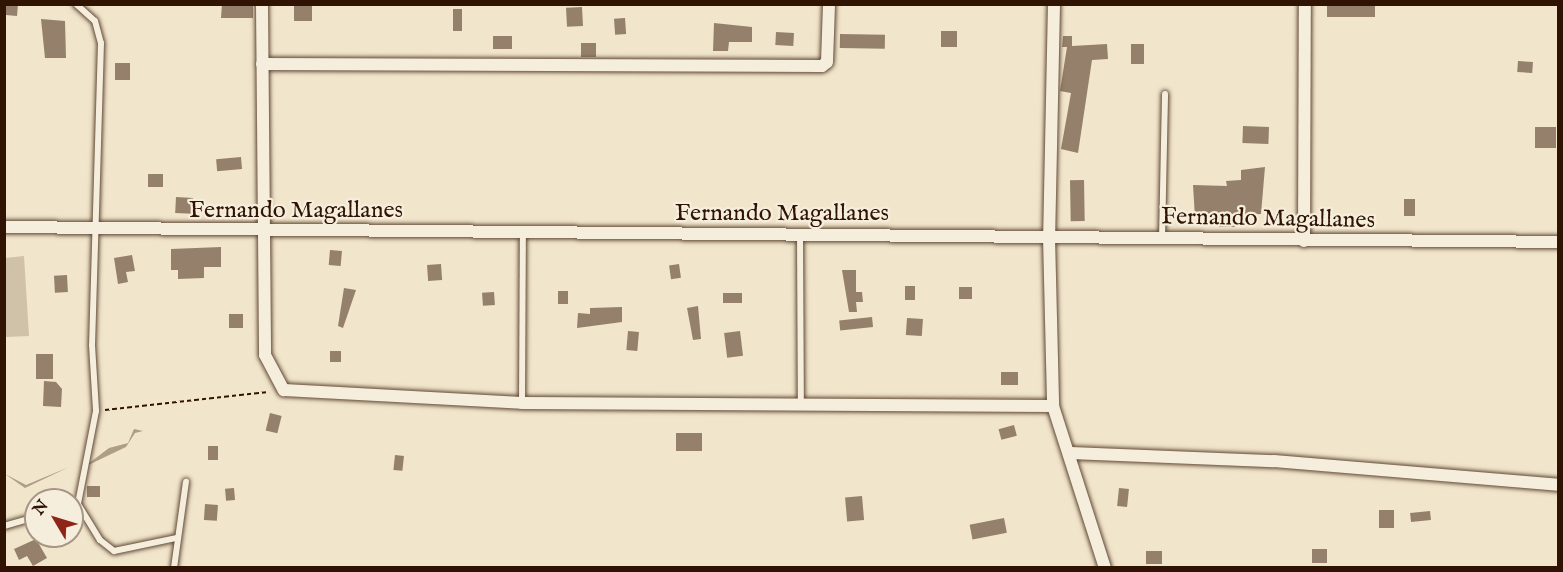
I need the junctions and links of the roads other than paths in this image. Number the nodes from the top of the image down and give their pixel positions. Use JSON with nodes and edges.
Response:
{"nodes":[{"id":1,"x":76,"y":4,"type":"edge"},
{"id":2,"x":262,"y":4,"type":"edge"},
{"id":3,"x":829,"y":4,"type":"edge"},
{"id":4,"x":1054,"y":4,"type":"edge"},
{"id":5,"x":1305,"y":4,"type":"edge"},
{"id":6,"x":262,"y":64,"type":"junction"},
{"id":7,"x":1166,"y":94,"type":"dead end"},
{"id":8,"x":4,"y":227,"type":"edge"},
{"id":9,"x":94,"y":231,"type":"junction"},
{"id":10,"x":263,"y":231,"type":"junction"},
{"id":11,"x":523,"y":233,"type":"junction"},
{"id":12,"x":800,"y":235,"type":"junction"},
{"id":13,"x":1049,"y":237,"type":"junction"},
{"id":14,"x":1162,"y":239,"type":"junction"},
{"id":15,"x":1304,"y":241,"type":"junction"},
{"id":16,"x":1558,"y":242,"type":"edge"},
{"id":17,"x":522,"y":403,"type":"junction"},
{"id":18,"x":1053,"y":406,"type":"junction"},
{"id":19,"x":801,"y":408,"type":"junction"},
{"id":20,"x":1071,"y":453,"type":"junction"},
{"id":21,"x":186,"y":482,"type":"dead end"},
{"id":22,"x":1558,"y":485,"type":"edge"},
{"id":23,"x":79,"y":488,"type":"edge"},
{"id":24,"x":84,"y":518,"type":"edge"},
{"id":25,"x":24,"y":520,"type":"edge"},
{"id":26,"x":4,"y":526,"type":"edge"},
{"id":27,"x":176,"y":538,"type":"junction"},
{"id":28,"x":174,"y":567,"type":"edge"},
{"id":29,"x":1105,"y":567,"type":"edge"}],
"edges":[{"from":1,"to":9,"type":"lane"},
{"from":2,"to":6,"type":"street"},
{"from":3,"to":6,"type":"street"},
{"from":4,"to":13,"type":"street"},
{"from":5,"to":15,"type":"street"},
{"from":6,"to":10,"type":"street"},
{"from":7,"to":14,"type":"lane"},
{"from":8,"to":9,"type":"street","name":"Fernando Magallanes"},
{"from":9,"to":10,"type":"street","name":"Fernando Magallanes"},
{"from":9,"to":23,"type":"lane"},
{"from":10,"to":11,"type":"street","name":"Fernando Magallanes"},
{"from":10,"to":17,"type":"street"},
{"from":11,"to":12,"type":"street","name":"Fernando Magallanes"},
{"from":11,"to":17,"type":"lane"},
{"from":12,"to":13,"type":"street","name":"Fernando Magallanes"},
{"from":12,"to":19,"type":"lane"},
{"from":13,"to":14,"type":"street","name":"Fernando Magallanes"},
{"from":13,"to":18,"type":"street"},
{"from":14,"to":15,"type":"street","name":"Fernando Magallanes"},
{"from":15,"to":16,"type":"street","name":"Fernando Magallanes"},
{"from":17,"to":19,"type":"street"},
{"from":18,"to":19,"type":"street"},
{"from":18,"to":20,"type":"street"},
{"from":20,"to":22,"type":"street"},
{"from":20,"to":29,"type":"street"},
{"from":21,"to":27,"type":"lane"},
{"from":24,"to":27,"type":"lane"},
{"from":25,"to":26,"type":"lane"},
{"from":27,"to":28,"type":"lane"}]}
